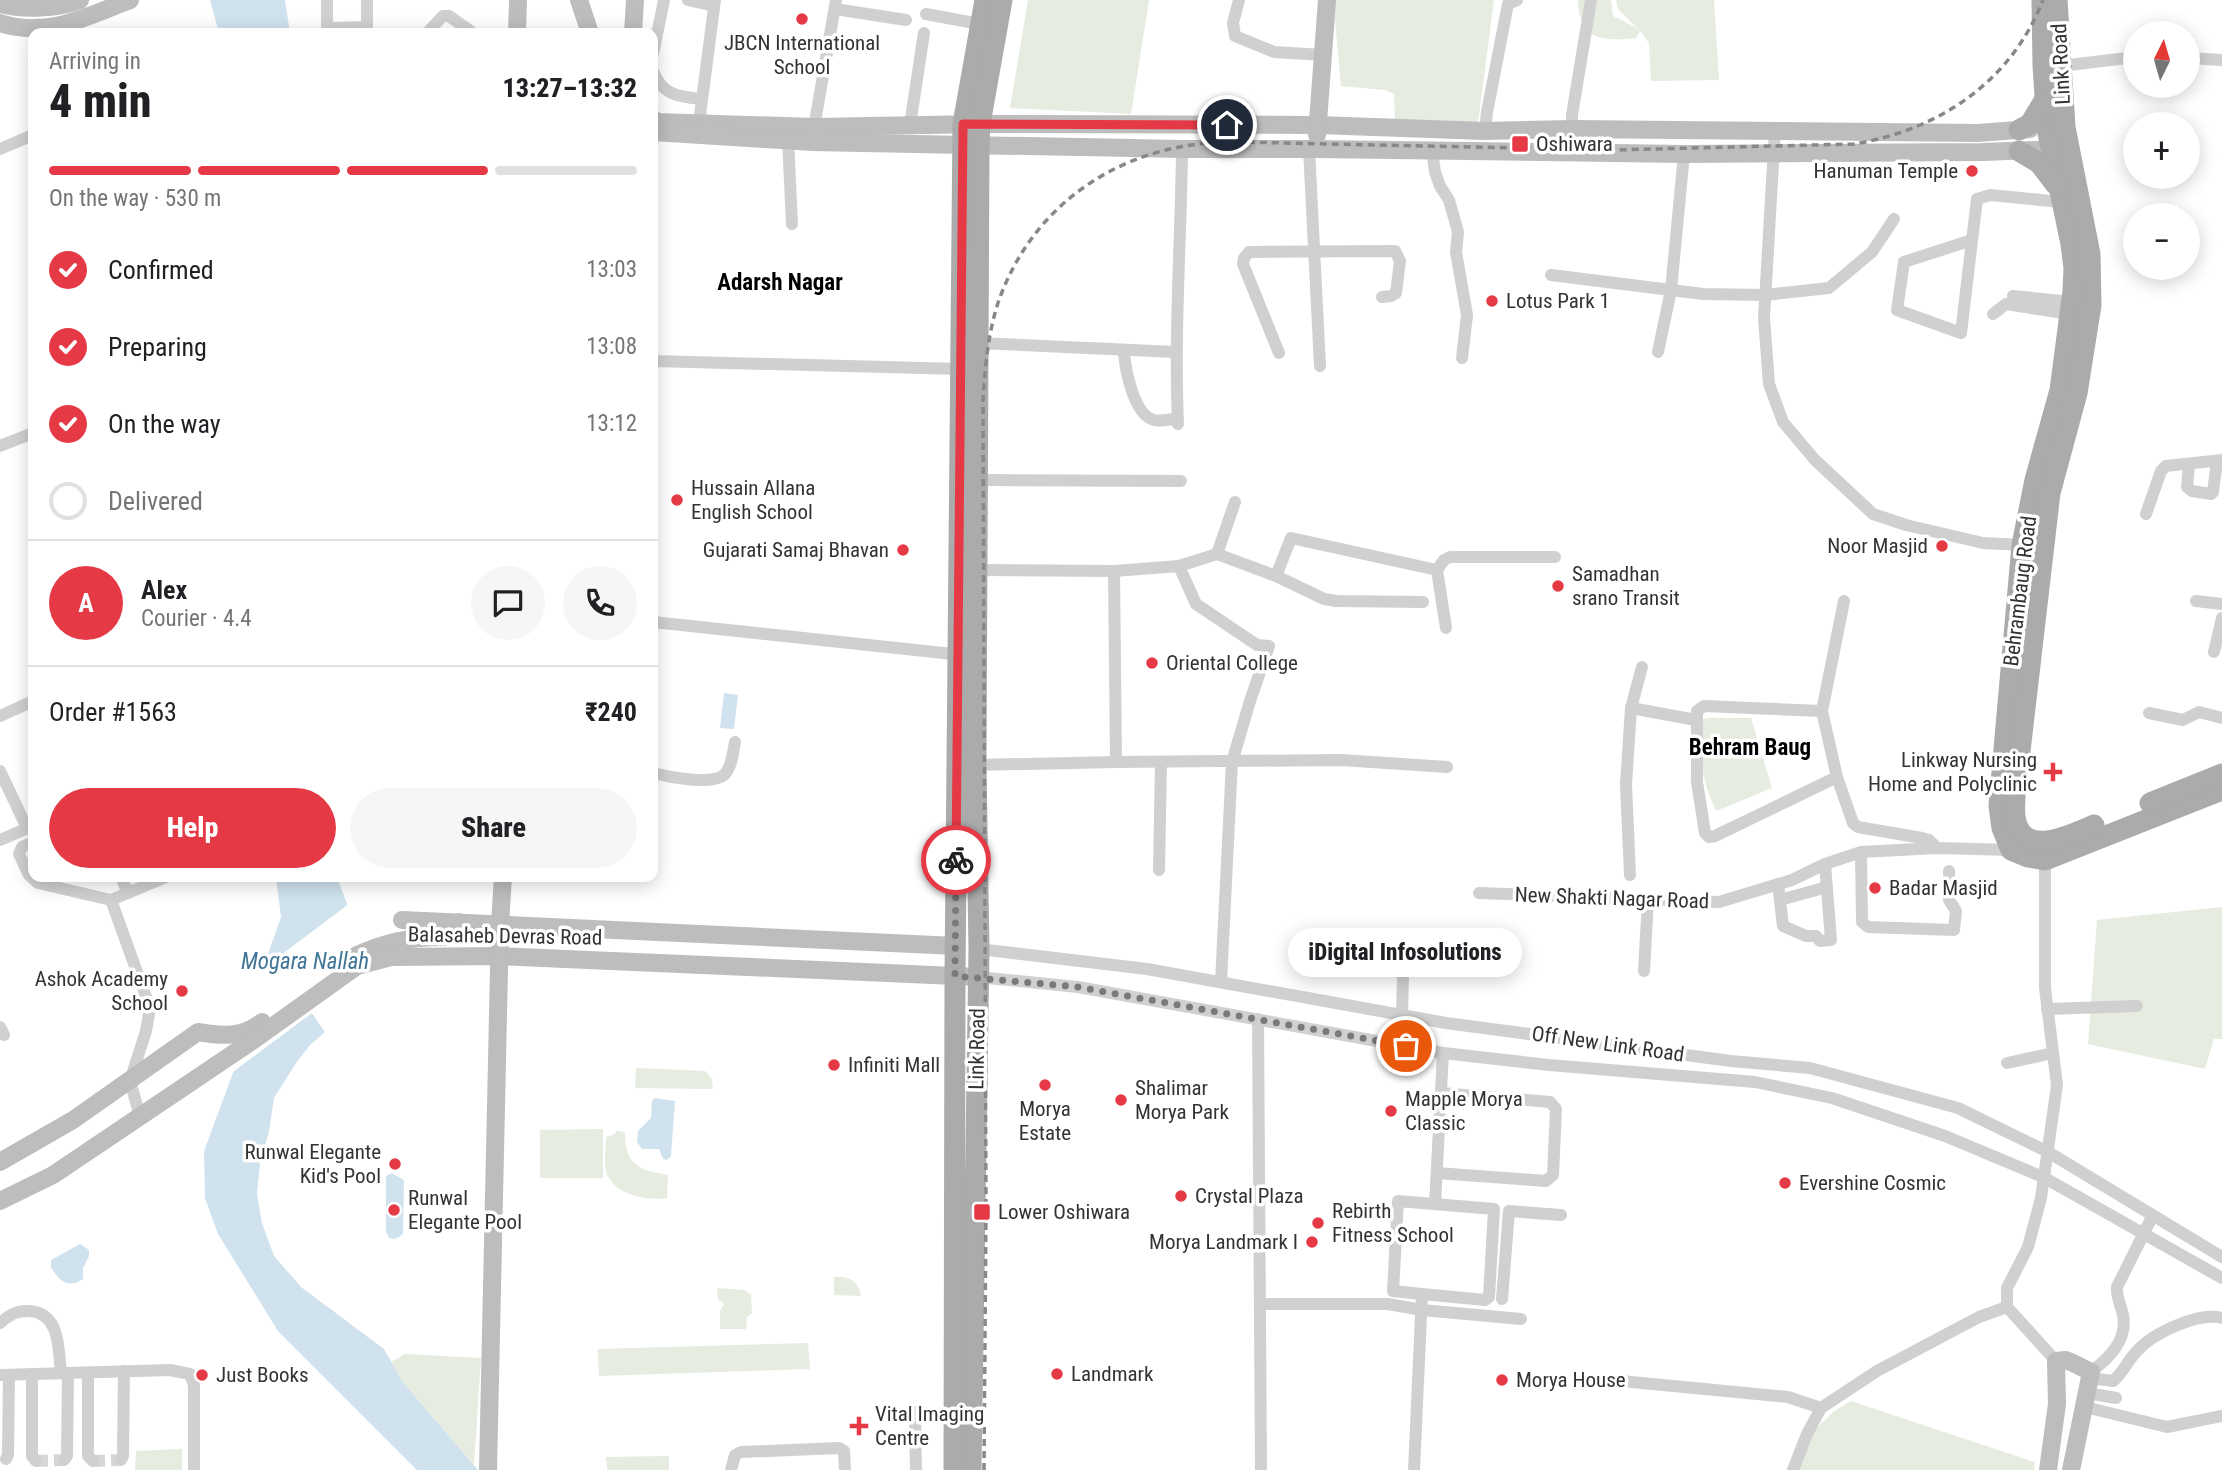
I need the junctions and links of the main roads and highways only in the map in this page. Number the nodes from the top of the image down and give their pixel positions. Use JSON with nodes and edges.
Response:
{"nodes":[{"id":1,"x":80,"y":0,"type":"edge"},
{"id":2,"x":130,"y":0,"type":"edge"},
{"id":3,"x":518,"y":0,"type":"edge"},
{"id":4,"x":568,"y":0,"type":"edge"},
{"id":5,"x":579,"y":0,"type":"edge"},
{"id":6,"x":635,"y":0,"type":"edge"},
{"id":7,"x":985,"y":0,"type":"edge"},
{"id":8,"x":1002,"y":0,"type":"edge"},
{"id":9,"x":1327,"y":0,"type":"edge"},
{"id":10,"x":2042,"y":0,"type":"edge"},
{"id":11,"x":2057,"y":0,"type":"edge"},
{"id":12,"x":0,"y":4,"type":"edge"},
{"id":13,"x":0,"y":23,"type":"edge"},
{"id":14,"x":50,"y":28,"type":"edge"},
{"id":15,"x":517,"y":28,"type":"edge"},
{"id":16,"x":576,"y":28,"type":"edge"},
{"id":17,"x":588,"y":28,"type":"edge"},
{"id":18,"x":633,"y":28,"type":"edge"},
{"id":19,"x":28,"y":30,"type":"edge"},
{"id":20,"x":658,"y":122,"type":"edge"},
{"id":21,"x":1318,"y":125,"type":"junction"},
{"id":22,"x":2054,"y":127,"type":"junction"},
{"id":23,"x":698,"y":129,"type":"junction"},
{"id":24,"x":658,"y":132,"type":"edge"},
{"id":25,"x":813,"y":134,"type":"junction"},
{"id":26,"x":971,"y":134,"type":"junction"},
{"id":27,"x":2019,"y":141,"type":"junction"},
{"id":28,"x":1313,"y":149,"type":"junction"},
{"id":29,"x":2060,"y":196,"type":"junction"},
{"id":30,"x":972,"y":331,"type":"junction"},
{"id":31,"x":967,"y":655,"type":"junction"},
{"id":32,"x":2222,"y":774,"type":"edge"},
{"id":33,"x":2222,"y":790,"type":"edge"},
{"id":34,"x":2018,"y":843,"type":"junction"},
{"id":35,"x":503,"y":882,"type":"edge"},
{"id":36,"x":402,"y":920,"type":"dead end"},
{"id":37,"x":459,"y":922,"type":"junction"},
{"id":38,"x":500,"y":924,"type":"junction"},
{"id":39,"x":956,"y":946,"type":"junction"},
{"id":40,"x":979,"y":949,"type":"junction"},
{"id":41,"x":499,"y":956,"type":"junction"},
{"id":42,"x":348,"y":965,"type":"junction"},
{"id":43,"x":955,"y":976,"type":"junction"},
{"id":44,"x":978,"y":977,"type":"junction"},
{"id":45,"x":254,"y":1035,"type":"junction"},
{"id":46,"x":0,"y":1162,"type":"edge"},
{"id":47,"x":0,"y":1201,"type":"edge"},
{"id":48,"x":490,"y":1468,"type":"edge"},
{"id":49,"x":954,"y":1470,"type":"edge"},
{"id":50,"x":971,"y":1470,"type":"edge"},
{"id":51,"x":2048,"y":1470,"type":"edge"},
{"id":52,"x":2071,"y":1470,"type":"edge"}],
"edges":[{"from":1,"to":12,"type":"main road"},
{"from":2,"to":14,"type":"main road"},
{"from":3,"to":15,"type":"main road"},
{"from":4,"to":16,"type":"main road"},
{"from":5,"to":17,"type":"main road"},
{"from":6,"to":18,"type":"main road"},
{"from":7,"to":26,"type":"main road"},
{"from":8,"to":26,"type":"main road"},
{"from":9,"to":21,"type":"main road"},
{"from":10,"to":22,"type":"main road","name":"Link Road"},
{"from":11,"to":22,"type":"main road","name":"Link Road"},
{"from":13,"to":19,"type":"main road"},
{"from":20,"to":23,"type":"main road"},
{"from":21,"to":26,"type":"main road"},
{"from":21,"to":27,"type":"main road"},
{"from":21,"to":28,"type":"main road"},
{"from":22,"to":27,"type":"main road"},
{"from":22,"to":27,"type":"main road"},
{"from":22,"to":29,"type":"main road","name":"Behrambaug Road"},
{"from":22,"to":34,"type":"main road","name":"Behrambaug Road"},
{"from":23,"to":24,"type":"main road"},
{"from":23,"to":25,"type":"main road"},
{"from":23,"to":25,"type":"main road"},
{"from":25,"to":26,"type":"main road"},
{"from":25,"to":26,"type":"main road"},
{"from":26,"to":28,"type":"main road"},
{"from":26,"to":30,"type":"main road","name":"Link Road"},
{"from":27,"to":28,"type":"main road"},
{"from":27,"to":29,"type":"main road"},
{"from":29,"to":34,"type":"main road","name":"Behrambaug Road"},
{"from":30,"to":31,"type":"main road","name":"Link Road"},
{"from":30,"to":31,"type":"main road","name":"Link Road"},
{"from":31,"to":39,"type":"main road","name":"Link Road"},
{"from":31,"to":40,"type":"main road","name":"Link Road"},
{"from":32,"to":34,"type":"main road"},
{"from":33,"to":34,"type":"main road"},
{"from":35,"to":38,"type":"main road"},
{"from":36,"to":37,"type":"main road","name":"Balasaheb Devras Road"},
{"from":37,"to":38,"type":"main road","name":"Balasaheb Devras Road"},
{"from":37,"to":42,"type":"main road"},
{"from":38,"to":39,"type":"main road","name":"Balasaheb Devras Road"},
{"from":38,"to":41,"type":"main road"},
{"from":39,"to":40,"type":"main road","name":"Off New Link Road"},
{"from":39,"to":43,"type":"main road","name":"Link Road"},
{"from":40,"to":44,"type":"main road","name":"Link Road"},
{"from":41,"to":42,"type":"main road","name":"Balasaheb Devras Road"},
{"from":41,"to":43,"type":"main road","name":"Balasaheb Devras Road"},
{"from":41,"to":48,"type":"main road"},
{"from":42,"to":45,"type":"main road","name":"Balasaheb Devras Road"},
{"from":43,"to":44,"type":"main road","name":"Balasaheb Devras Road"},
{"from":43,"to":49,"type":"main road","name":"Link Road"},
{"from":44,"to":50,"type":"main road","name":"Link Road"},
{"from":45,"to":46,"type":"main road"},
{"from":45,"to":47,"type":"main road","name":"Balasaheb Devras Road"},
{"from":51,"to":52,"type":"main road"}]}
